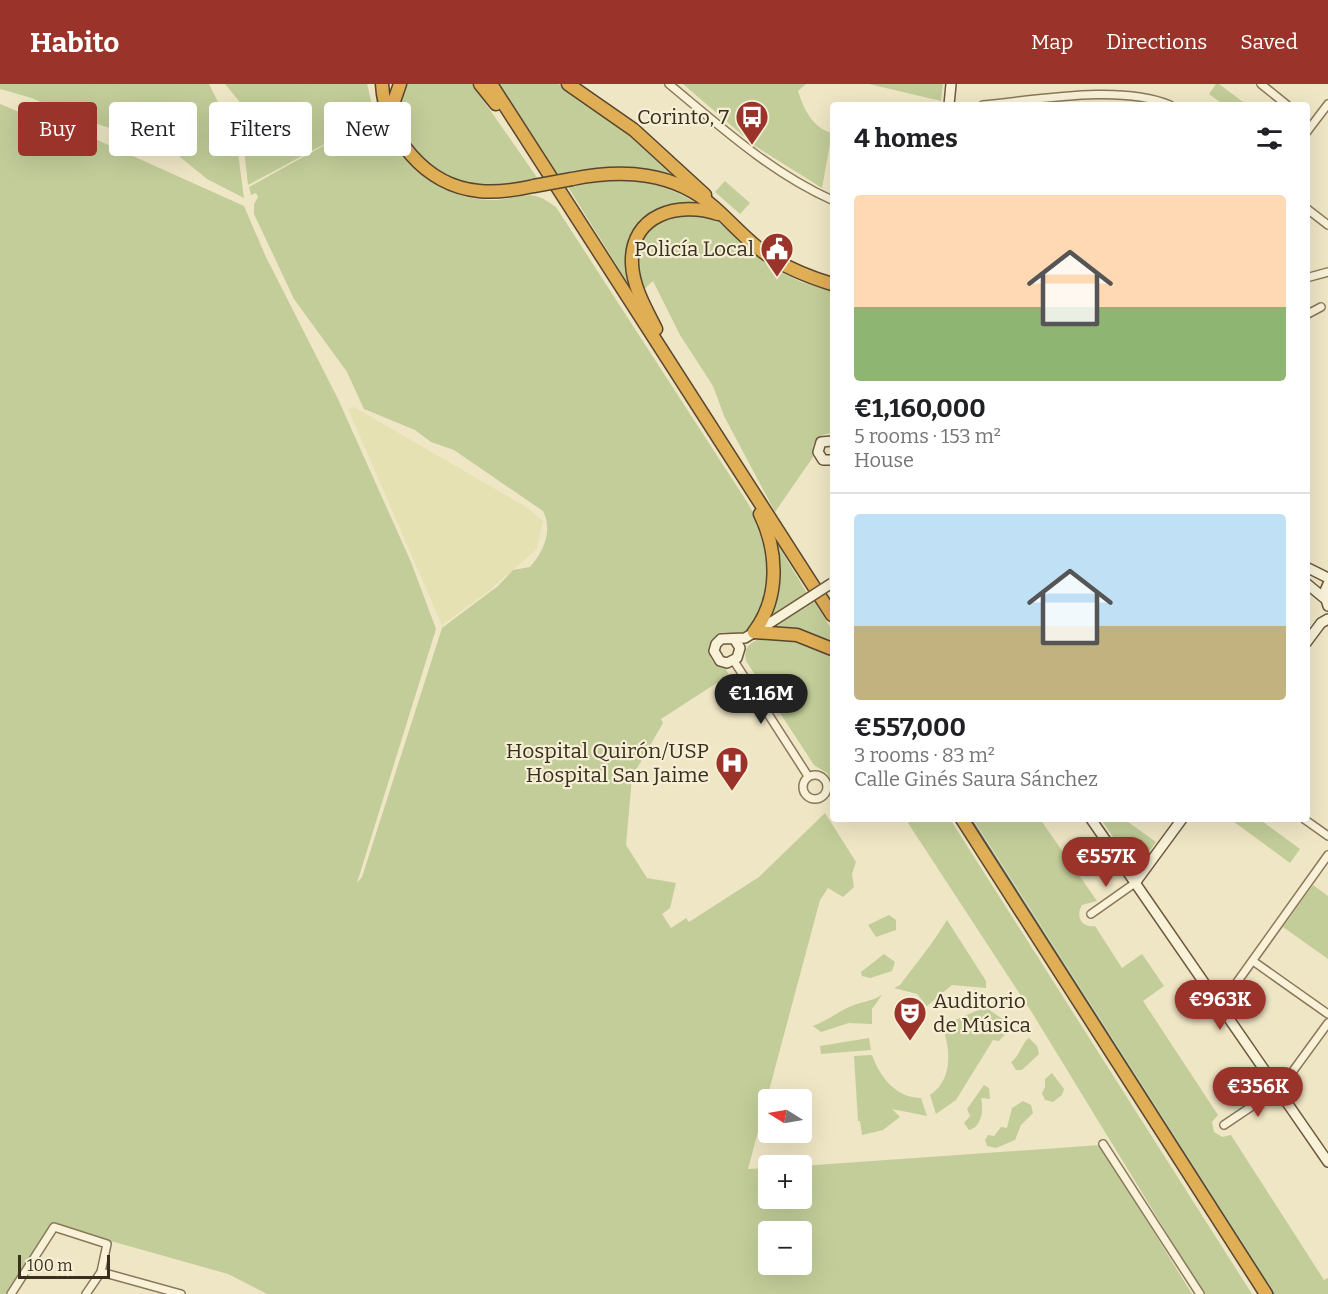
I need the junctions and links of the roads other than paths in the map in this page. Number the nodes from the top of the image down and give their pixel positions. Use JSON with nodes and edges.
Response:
{"nodes":[{"id":1,"x":382,"y":84,"type":"edge"},
{"id":2,"x":400,"y":84,"type":"edge"},
{"id":3,"x":480,"y":84,"type":"edge"},
{"id":4,"x":491,"y":84,"type":"edge"},
{"id":5,"x":568,"y":84,"type":"edge"},
{"id":6,"x":669,"y":84,"type":"edge"},
{"id":7,"x":951,"y":84,"type":"edge"},
{"id":8,"x":1261,"y":84,"type":"edge"},
{"id":9,"x":384,"y":102,"type":"edge"},
{"id":10,"x":394,"y":102,"type":"edge"},
{"id":11,"x":949,"y":102,"type":"edge"},
{"id":12,"x":1021,"y":102,"type":"edge"},
{"id":13,"x":1161,"y":102,"type":"edge"},
{"id":14,"x":1283,"y":102,"type":"edge"},
{"id":15,"x":1328,"y":104,"type":"edge"},
{"id":16,"x":1310,"y":122,"type":"edge"},
{"id":17,"x":411,"y":154,"type":"edge"},
{"id":18,"x":545,"y":169,"type":"junction"},
{"id":19,"x":830,"y":199,"type":"edge"},
{"id":20,"x":712,"y":205,"type":"junction"},
{"id":21,"x":1310,"y":211,"type":"edge"},
{"id":22,"x":724,"y":216,"type":"junction"},
{"id":23,"x":1328,"y":225,"type":"edge"},
{"id":24,"x":1328,"y":272,"type":"edge"},
{"id":25,"x":1310,"y":277,"type":"edge"},
{"id":26,"x":830,"y":283,"type":"edge"},
{"id":27,"x":1321,"y":307,"type":"dead end"},
{"id":28,"x":1310,"y":313,"type":"edge"},
{"id":29,"x":680,"y":378,"type":"junction"},
{"id":30,"x":717,"y":436,"type":"junction"},
{"id":31,"x":830,"y":441,"type":"edge"},
{"id":32,"x":830,"y":460,"type":"edge"},
{"id":33,"x":1310,"y":569,"type":"edge"},
{"id":34,"x":1328,"y":578,"type":"edge"},
{"id":35,"x":830,"y":584,"type":"edge"},
{"id":36,"x":1328,"y":584,"type":"edge"},
{"id":37,"x":1310,"y":587,"type":"edge"},
{"id":38,"x":1326,"y":601,"type":"edge"},
{"id":39,"x":830,"y":612,"type":"edge"},
{"id":40,"x":1325,"y":621,"type":"edge"},
{"id":41,"x":1310,"y":639,"type":"edge"},
{"id":42,"x":743,"y":640,"type":"junction"},
{"id":43,"x":830,"y":648,"type":"edge"},
{"id":44,"x":734,"y":661,"type":"junction"},
{"id":45,"x":808,"y":776,"type":"dead end"},
{"id":46,"x":964,"y":822,"type":"edge"},
{"id":47,"x":1093,"y":822,"type":"edge"},
{"id":48,"x":1180,"y":822,"type":"edge"},
{"id":49,"x":1308,"y":822,"type":"edge"},
{"id":50,"x":1328,"y":836,"type":"edge"},
{"id":51,"x":1328,"y":855,"type":"edge"},
{"id":52,"x":1135,"y":883,"type":"junction"},
{"id":53,"x":1090,"y":914,"type":"dead end"},
{"id":54,"x":1253,"y":961,"type":"junction"},
{"id":55,"x":1220,"y":1006,"type":"junction"},
{"id":56,"x":1328,"y":1014,"type":"edge"},
{"id":57,"x":1328,"y":1023,"type":"edge"},
{"id":58,"x":1278,"y":1089,"type":"junction"},
{"id":59,"x":1224,"y":1125,"type":"dead end"},
{"id":60,"x":1103,"y":1144,"type":"dead end"},
{"id":61,"x":1328,"y":1162,"type":"edge"},
{"id":62,"x":101,"y":1272,"type":"junction"},
{"id":63,"x":11,"y":1294,"type":"edge"},
{"id":64,"x":86,"y":1294,"type":"edge"},
{"id":65,"x":181,"y":1294,"type":"edge"},
{"id":66,"x":1200,"y":1294,"type":"edge"},
{"id":67,"x":1266,"y":1294,"type":"edge"}],
"edges":[{"from":1,"to":9,"type":"highway"},
{"from":2,"to":10,"type":"highway"},
{"from":3,"to":18,"type":"highway"},
{"from":4,"to":18,"type":"highway"},
{"from":5,"to":20,"type":"highway"},
{"from":6,"to":19,"type":"street"},
{"from":7,"to":11,"type":"street"},
{"from":8,"to":14,"type":"street"},
{"from":12,"to":13,"type":"street"},
{"from":15,"to":16,"type":"street"},
{"from":17,"to":20,"type":"highway","bridge":true},
{"from":18,"to":29,"type":"highway"},
{"from":20,"to":22,"type":"highway"},
{"from":21,"to":23,"type":"street"},
{"from":22,"to":26,"type":"highway"},
{"from":22,"to":29,"type":"highway"},
{"from":24,"to":25,"type":"street"},
{"from":27,"to":28,"type":"street"},
{"from":29,"to":30,"type":"highway"},
{"from":30,"to":39,"type":"highway"},
{"from":30,"to":42,"type":"highway"},
{"from":31,"to":32,"type":"street"},
{"from":33,"to":34,"type":"street"},
{"from":35,"to":42,"type":"street","bridge":true},
{"from":36,"to":38,"type":"street"},
{"from":37,"to":38,"type":"street"},
{"from":38,"to":40,"type":"street"},
{"from":40,"to":41,"type":"street"},
{"from":42,"to":43,"type":"highway"},
{"from":42,"to":44,"type":"street"},
{"from":42,"to":44,"type":"street"},
{"from":44,"to":45,"type":"street"},
{"from":46,"to":67,"type":"highway"},
{"from":47,"to":52,"type":"street"},
{"from":48,"to":52,"type":"street"},
{"from":49,"to":50,"type":"street"},
{"from":51,"to":54,"type":"street"},
{"from":52,"to":53,"type":"street"},
{"from":52,"to":55,"type":"street"},
{"from":54,"to":55,"type":"street"},
{"from":54,"to":56,"type":"street"},
{"from":55,"to":58,"type":"street"},
{"from":57,"to":58,"type":"street"},
{"from":58,"to":59,"type":"street"},
{"from":58,"to":61,"type":"street"},
{"from":60,"to":66,"type":"street"},
{"from":62,"to":63,"type":"street"},
{"from":62,"to":64,"type":"street"},
{"from":62,"to":65,"type":"street"}]}
